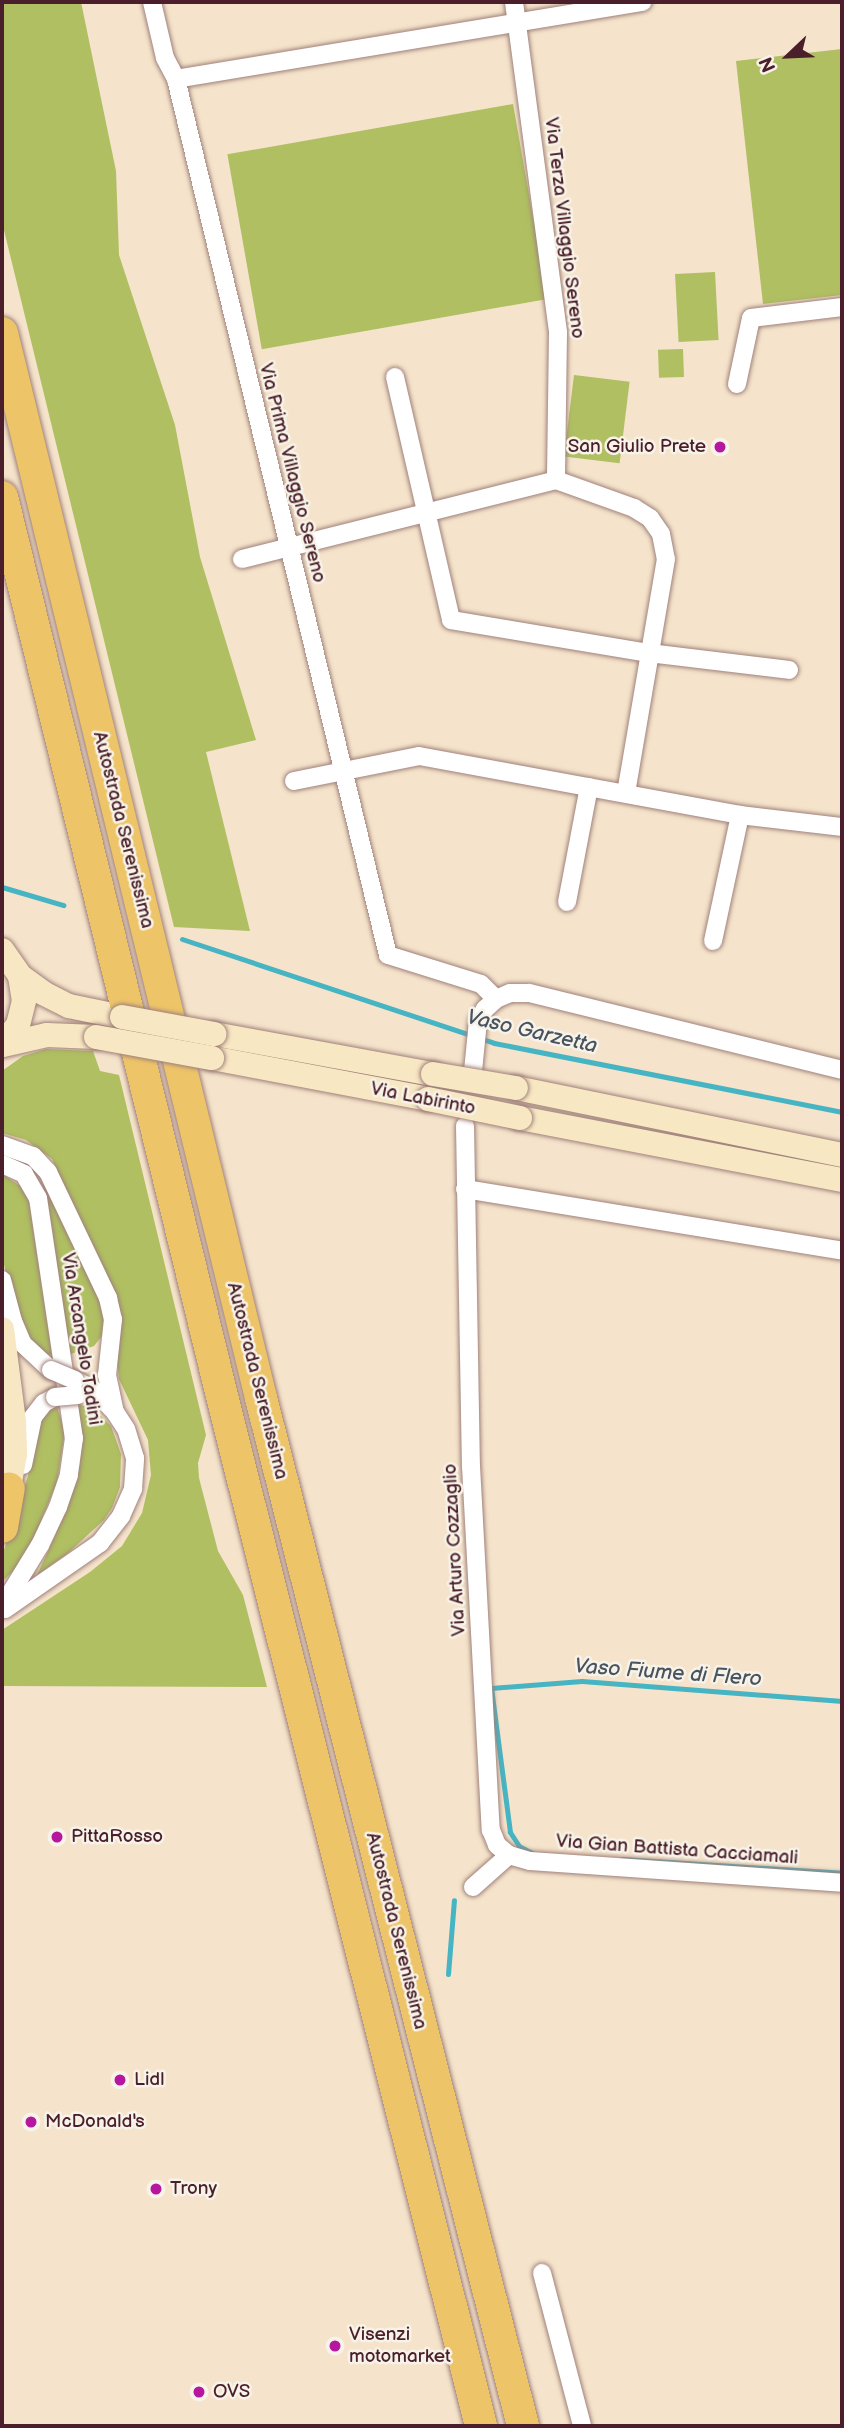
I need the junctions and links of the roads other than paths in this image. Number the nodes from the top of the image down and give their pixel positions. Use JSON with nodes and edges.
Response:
{"nodes":[{"id":1,"x":152,"y":2,"type":"edge"},
{"id":2,"x":514,"y":2,"type":"edge"},
{"id":3,"x":643,"y":2,"type":"edge"},
{"id":4,"x":517,"y":23,"type":"junction"},
{"id":5,"x":176,"y":79,"type":"junction"},
{"id":6,"x":842,"y":307,"type":"edge"},
{"id":7,"x":2,"y":333,"type":"edge"},
{"id":8,"x":395,"y":377,"type":"dead end"},
{"id":9,"x":737,"y":384,"type":"dead end"},
{"id":10,"x":556,"y":480,"type":"junction"},
{"id":11,"x":2,"y":497,"type":"edge"},
{"id":12,"x":426,"y":512,"type":"junction"},
{"id":13,"x":288,"y":546,"type":"junction"},
{"id":14,"x":242,"y":559,"type":"dead end"},
{"id":15,"x":649,"y":653,"type":"junction"},
{"id":16,"x":789,"y":670,"type":"dead end"},
{"id":17,"x":342,"y":769,"type":"junction"},
{"id":18,"x":294,"y":781,"type":"dead end"},
{"id":19,"x":589,"y":787,"type":"junction"},
{"id":20,"x":626,"y":793,"type":"junction"},
{"id":21,"x":740,"y":815,"type":"junction"},
{"id":22,"x":842,"y":827,"type":"edge"},
{"id":23,"x":567,"y":902,"type":"dead end"},
{"id":24,"x":713,"y":941,"type":"dead end"},
{"id":25,"x":2,"y":950,"type":"edge"},
{"id":26,"x":20,"y":976,"type":"junction"},
{"id":27,"x":496,"y":999,"type":"junction"},
{"id":28,"x":2,"y":1045,"type":"edge"},
{"id":29,"x":213,"y":1046,"type":"junction"},
{"id":30,"x":473,"y":1070,"type":"dead end"},
{"id":31,"x":842,"y":1070,"type":"edge"},
{"id":32,"x":465,"y":1126,"type":"dead end"},
{"id":33,"x":2,"y":1145,"type":"edge"},
{"id":34,"x":842,"y":1155,"type":"edge"},
{"id":35,"x":2,"y":1164,"type":"edge"},
{"id":36,"x":842,"y":1181,"type":"edge"},
{"id":37,"x":465,"y":1189,"type":"junction"},
{"id":38,"x":842,"y":1251,"type":"edge"},
{"id":39,"x":2,"y":1280,"type":"edge"},
{"id":40,"x":2,"y":1329,"type":"edge"},
{"id":41,"x":76,"y":1387,"type":"junction"},
{"id":42,"x":115,"y":1412,"type":"junction"},
{"id":43,"x":2,"y":1446,"type":"edge"},
{"id":44,"x":9,"y":1489,"type":"junction"},
{"id":45,"x":2,"y":1527,"type":"edge"},
{"id":46,"x":2,"y":1609,"type":"edge"},
{"id":47,"x":509,"y":1855,"type":"junction"},
{"id":48,"x":842,"y":1883,"type":"edge"},
{"id":49,"x":473,"y":1887,"type":"dead end"},
{"id":50,"x":542,"y":2273,"type":"dead end"},
{"id":51,"x":481,"y":2426,"type":"edge"},
{"id":52,"x":523,"y":2426,"type":"edge"},
{"id":53,"x":582,"y":2426,"type":"edge"}],
"edges":[{"from":1,"to":5,"type":"street","name":"Via Prima Villaggio Sereno"},
{"from":2,"to":4,"type":"street","name":"Via Terza Villaggio Sereno"},
{"from":3,"to":4,"type":"street"},
{"from":4,"to":5,"type":"street"},
{"from":4,"to":10,"type":"street","name":"Via Terza Villaggio Sereno"},
{"from":5,"to":13,"type":"street","name":"Via Prima Villaggio Sereno"},
{"from":6,"to":9,"type":"street"},
{"from":7,"to":52,"type":"highway","name":"Autostrada Serenissima"},
{"from":8,"to":12,"type":"street"},
{"from":10,"to":12,"type":"street"},
{"from":10,"to":15,"type":"street"},
{"from":11,"to":51,"type":"highway","name":"Autostrada Serenissima"},
{"from":12,"to":13,"type":"street"},
{"from":12,"to":15,"type":"street"},
{"from":13,"to":14,"type":"street"},
{"from":13,"to":17,"type":"street","name":"Via Prima Villaggio Sereno"},
{"from":15,"to":16,"type":"street"},
{"from":15,"to":20,"type":"street"},
{"from":17,"to":18,"type":"street"},
{"from":17,"to":19,"type":"street"},
{"from":17,"to":27,"type":"street","name":"Via Prima Villaggio Sereno"},
{"from":19,"to":20,"type":"street"},
{"from":19,"to":23,"type":"street"},
{"from":20,"to":21,"type":"street"},
{"from":21,"to":22,"type":"street"},
{"from":21,"to":24,"type":"street"},
{"from":25,"to":26,"type":"street","name":"Via Labirinto"},
{"from":26,"to":28,"type":"street","name":"Via Labirinto"},
{"from":26,"to":29,"type":"street","name":"Via Labirinto","bridge":true},
{"from":27,"to":30,"type":"street"},
{"from":27,"to":31,"type":"street"},
{"from":28,"to":29,"type":"street","name":"Via Labirinto","bridge":true},
{"from":29,"to":34,"type":"street","name":"Via Labirinto","bridge":true},
{"from":29,"to":36,"type":"street","name":"Via Labirinto","bridge":true},
{"from":32,"to":37,"type":"street","name":"Via Arturo Cozzaglio"},
{"from":33,"to":42,"type":"street","name":"Via Arcangelo Tadini"},
{"from":35,"to":46,"type":"street","name":"Via Arcangelo Tadini"},
{"from":37,"to":38,"type":"street"},
{"from":37,"to":47,"type":"street","name":"Via Arturo Cozzaglio"},
{"from":39,"to":41,"type":"street","bridge":true},
{"from":40,"to":44,"type":"street"},
{"from":41,"to":42,"type":"street","name":"Via Arcangelo Tadini"},
{"from":41,"to":44,"type":"street","bridge":true},
{"from":42,"to":46,"type":"street","name":"Via Arcangelo Tadini"},
{"from":43,"to":44,"type":"street"},
{"from":44,"to":45,"type":"highway"},
{"from":47,"to":48,"type":"street","name":"Via Gian Battista Cacciamali"},
{"from":47,"to":49,"type":"street"},
{"from":50,"to":53,"type":"street"}]}
